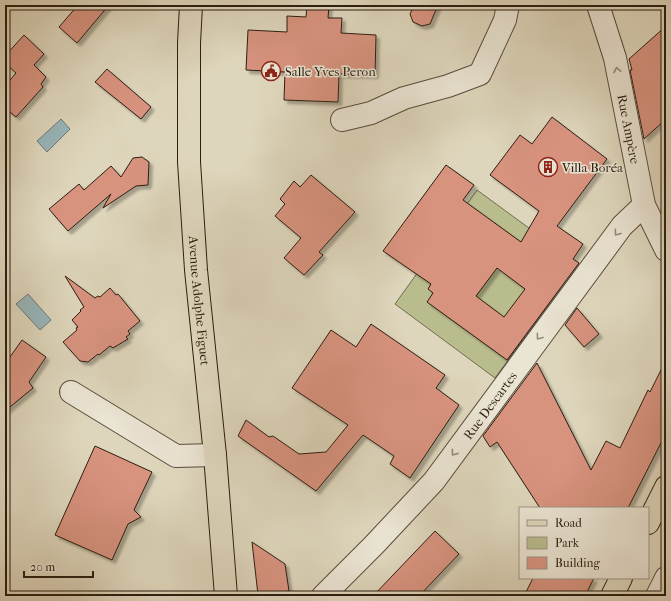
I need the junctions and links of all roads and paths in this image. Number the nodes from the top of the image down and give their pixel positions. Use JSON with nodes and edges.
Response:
{"nodes":[{"id":1,"x":191,"y":5,"type":"edge"},
{"id":2,"x":508,"y":5,"type":"edge"},
{"id":3,"x":598,"y":5,"type":"edge"},
{"id":4,"x":342,"y":120,"type":"dead end"},
{"id":5,"x":644,"y":205,"type":"junction"},
{"id":6,"x":666,"y":250,"type":"edge"},
{"id":7,"x":71,"y":392,"type":"dead end"},
{"id":8,"x":215,"y":455,"type":"junction"},
{"id":9,"x":666,"y":487,"type":"edge"},
{"id":10,"x":649,"y":521,"type":"edge"},
{"id":11,"x":666,"y":578,"type":"edge"},
{"id":12,"x":620,"y":579,"type":"edge"},
{"id":13,"x":226,"y":596,"type":"edge"},
{"id":14,"x":323,"y":596,"type":"edge"},
{"id":15,"x":612,"y":596,"type":"edge"},
{"id":16,"x":657,"y":596,"type":"edge"}],
"edges":[{"from":1,"to":8,"type":"main road","name":"Avenue Adolphe Figuet"},
{"from":2,"to":4,"type":"street"},
{"from":5,"to":3,"type":"street","name":"Rue Ampère","one_way":true},
{"from":5,"to":6,"type":"street","name":"Rue Ampère"},
{"from":5,"to":14,"type":"street","name":"Rue Descartes","one_way":true},
{"from":7,"to":8,"type":"street"},
{"from":8,"to":13,"type":"main road","name":"Avenue Adolphe Figuet"},
{"from":9,"to":10,"type":"main road"},
{"from":11,"to":16,"type":"street"},
{"from":12,"to":15,"type":"main road"}]}
